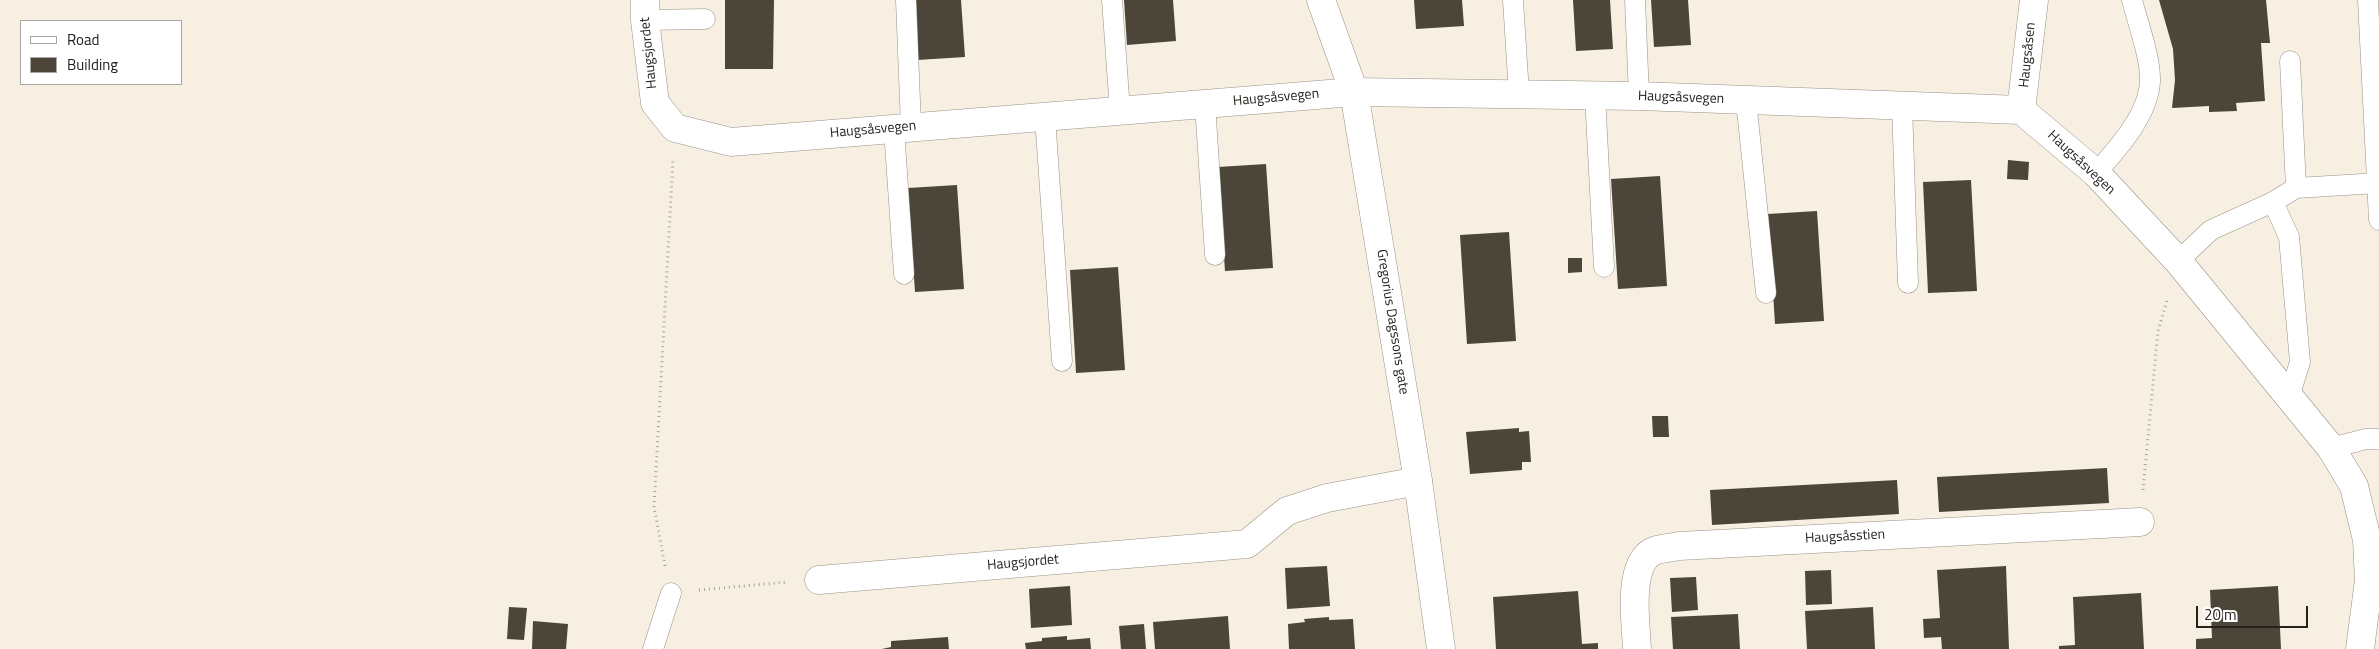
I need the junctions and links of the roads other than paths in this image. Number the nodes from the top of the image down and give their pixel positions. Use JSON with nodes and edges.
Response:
{"nodes":[{"id":1,"x":906,"y":0,"type":"edge"},
{"id":2,"x":1112,"y":0,"type":"edge"},
{"id":3,"x":1321,"y":0,"type":"edge"},
{"id":4,"x":1513,"y":0,"type":"edge"},
{"id":5,"x":1635,"y":0,"type":"edge"},
{"id":6,"x":2034,"y":0,"type":"edge"},
{"id":7,"x":2132,"y":0,"type":"edge"},
{"id":8,"x":2368,"y":0,"type":"edge"},
{"id":9,"x":645,"y":10,"type":"edge"},
{"id":10,"x":706,"y":19,"type":"dead end"},
{"id":11,"x":2290,"y":61,"type":"dead end"},
{"id":12,"x":1354,"y":92,"type":"junction"},
{"id":13,"x":1519,"y":94,"type":"junction"},
{"id":14,"x":1594,"y":95,"type":"junction"},
{"id":15,"x":1639,"y":96,"type":"junction"},
{"id":16,"x":1746,"y":100,"type":"junction"},
{"id":17,"x":1205,"y":104,"type":"junction"},
{"id":18,"x":1902,"y":105,"type":"junction"},
{"id":19,"x":2021,"y":110,"type":"junction"},
{"id":20,"x":1120,"y":111,"type":"junction"},
{"id":21,"x":1045,"y":117,"type":"junction"},
{"id":22,"x":675,"y":128,"type":"joint"},
{"id":23,"x":902,"y":128,"type":"junction"},
{"id":24,"x":2096,"y":173,"type":"junction"},
{"id":25,"x":2378,"y":183,"type":"edge"},
{"id":26,"x":2296,"y":188,"type":"junction"},
{"id":27,"x":2273,"y":202,"type":"junction"},
{"id":28,"x":2379,"y":220,"type":"edge"},
{"id":29,"x":1215,"y":256,"type":"dead end"},
{"id":30,"x":2178,"y":261,"type":"junction"},
{"id":31,"x":1604,"y":267,"type":"dead end"},
{"id":32,"x":904,"y":274,"type":"dead end"},
{"id":33,"x":1908,"y":283,"type":"dead end"},
{"id":34,"x":1766,"y":293,"type":"dead end"},
{"id":35,"x":1062,"y":362,"type":"dead end"},
{"id":36,"x":2289,"y":397,"type":"junction"},
{"id":37,"x":2379,"y":439,"type":"edge"},
{"id":38,"x":2331,"y":448,"type":"junction"},
{"id":39,"x":1418,"y":481,"type":"junction"},
{"id":40,"x":2140,"y":522,"type":"road end"},
{"id":41,"x":819,"y":580,"type":"road end"},
{"id":42,"x":671,"y":593,"type":"road end"},
{"id":43,"x":653,"y":649,"type":"edge"},
{"id":44,"x":1441,"y":649,"type":"edge"},
{"id":45,"x":1637,"y":649,"type":"edge"},
{"id":46,"x":2360,"y":649,"type":"edge"}],
"edges":[{"from":1,"to":23,"type":"lane"},
{"from":2,"to":20,"type":"lane"},
{"from":3,"to":12,"type":"street","name":"Gregorius Dagssons gate"},
{"from":4,"to":13,"type":"lane"},
{"from":5,"to":15,"type":"lane"},
{"from":6,"to":19,"type":"street","name":"Haugsåsen"},
{"from":7,"to":24,"type":"lane"},
{"from":8,"to":25,"type":"lane"},
{"from":9,"to":10,"type":"lane"},
{"from":9,"to":22,"type":"street","name":"Haugsjordet"},
{"from":11,"to":26,"type":"lane"},
{"from":12,"to":13,"type":"street","name":"Haugsåsvegen"},
{"from":12,"to":17,"type":"street","name":"Haugsåsvegen"},
{"from":12,"to":39,"type":"street","name":"Gregorius Dagssons gate"},
{"from":13,"to":14,"type":"street","name":"Haugsåsvegen"},
{"from":14,"to":15,"type":"street","name":"Haugsåsvegen"},
{"from":14,"to":31,"type":"lane"},
{"from":15,"to":16,"type":"street","name":"Haugsåsvegen"},
{"from":16,"to":18,"type":"street","name":"Haugsåsvegen"},
{"from":16,"to":34,"type":"lane"},
{"from":17,"to":20,"type":"street","name":"Haugsåsvegen"},
{"from":17,"to":29,"type":"lane"},
{"from":18,"to":19,"type":"street","name":"Haugsåsvegen"},
{"from":18,"to":33,"type":"lane"},
{"from":19,"to":24,"type":"street","name":"Haugsåsvegen"},
{"from":20,"to":21,"type":"street","name":"Haugsåsvegen"},
{"from":21,"to":23,"type":"street","name":"Haugsåsvegen"},
{"from":21,"to":35,"type":"lane"},
{"from":22,"to":23,"type":"street","name":"Haugsåsvegen"},
{"from":23,"to":32,"type":"lane"},
{"from":24,"to":30,"type":"street","name":"Haugsåsvegen"},
{"from":25,"to":26,"type":"lane"},
{"from":25,"to":28,"type":"lane"},
{"from":26,"to":27,"type":"lane"},
{"from":27,"to":30,"type":"lane"},
{"from":27,"to":36,"type":"lane"},
{"from":30,"to":36,"type":"street","name":"Haugsåsvegen"},
{"from":36,"to":38,"type":"street","name":"Haugsåsvegen"},
{"from":37,"to":38,"type":"lane"},
{"from":38,"to":46,"type":"street","name":"Haugsåsvegen"},
{"from":39,"to":41,"type":"street","name":"Haugsjordet"},
{"from":39,"to":44,"type":"street","name":"Gregorius Dagssons gate"},
{"from":40,"to":45,"type":"street","name":"Haugsåsstien"},
{"from":42,"to":43,"type":"lane"}]}
